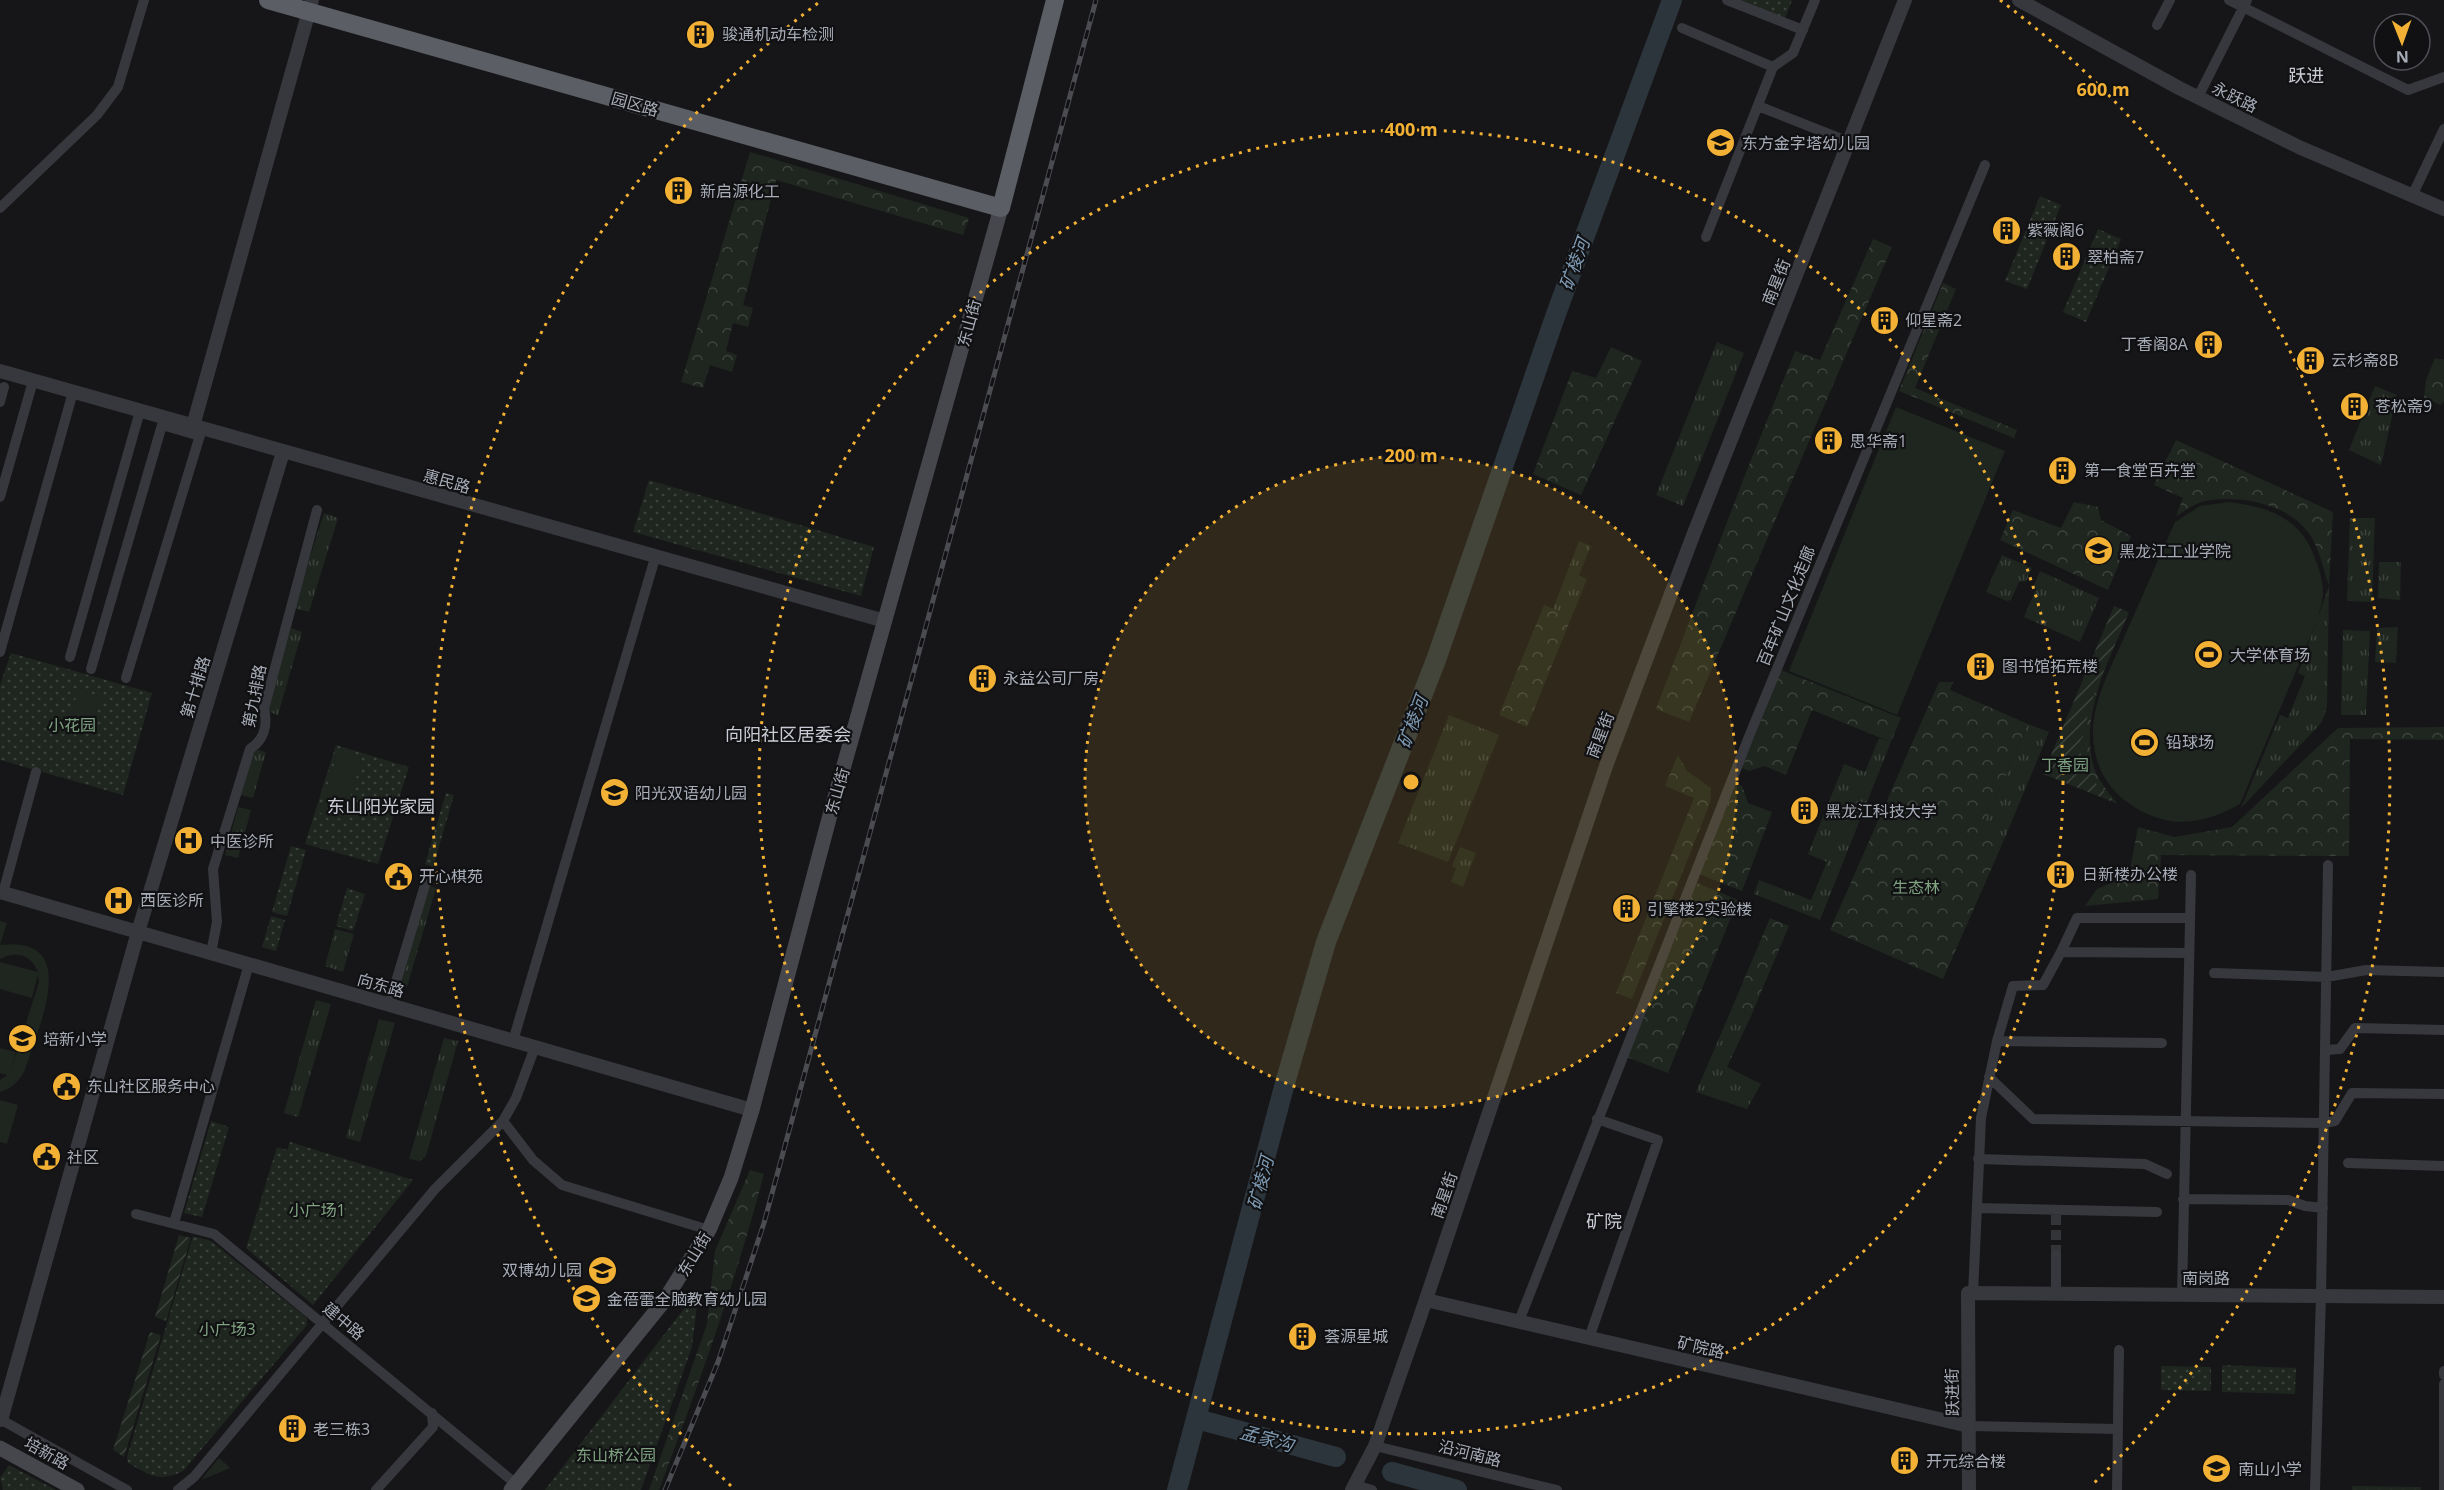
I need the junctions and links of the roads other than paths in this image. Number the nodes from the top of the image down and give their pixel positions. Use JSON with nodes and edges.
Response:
{"nodes":[{"id":1,"x":144,"y":0,"type":"edge"},
{"id":2,"x":268,"y":0,"type":"edge"},
{"id":3,"x":1055,"y":0,"type":"edge"},
{"id":4,"x":1727,"y":0,"type":"edge"},
{"id":5,"x":1815,"y":0,"type":"edge"},
{"id":6,"x":2019,"y":0,"type":"edge"},
{"id":7,"x":2170,"y":0,"type":"edge"},
{"id":8,"x":2229,"y":0,"type":"edge"},
{"id":9,"x":1900,"y":1,"type":"edge"},
{"id":10,"x":2245,"y":4,"type":"edge"},
{"id":11,"x":310,"y":6,"type":"edge"},
{"id":12,"x":2157,"y":25,"type":"dead end"},
{"id":13,"x":1682,"y":28,"type":"dead end"},
{"id":14,"x":1803,"y":30,"type":"junction"},
{"id":15,"x":1773,"y":67,"type":"junction"},
{"id":16,"x":2444,"y":77,"type":"edge"},
{"id":17,"x":2198,"y":97,"type":"junction"},
{"id":18,"x":1758,"y":106,"type":"junction"},
{"id":19,"x":2444,"y":129,"type":"edge"},
{"id":20,"x":1849,"y":142,"type":"junction"},
{"id":21,"x":1985,"y":165,"type":"dead end"},
{"id":22,"x":2412,"y":196,"type":"junction"},
{"id":23,"x":0,"y":208,"type":"edge"},
{"id":24,"x":1001,"y":208,"type":"junction"},
{"id":25,"x":2444,"y":209,"type":"edge"},
{"id":26,"x":1706,"y":237,"type":"dead end"},
{"id":27,"x":0,"y":371,"type":"edge"},
{"id":28,"x":33,"y":381,"type":"junction"},
{"id":29,"x":4,"y":387,"type":"dead end"},
{"id":30,"x":73,"y":392,"type":"junction"},
{"id":31,"x":0,"y":402,"type":"edge"},
{"id":32,"x":141,"y":411,"type":"junction"},
{"id":33,"x":198,"y":430,"type":"junction"},
{"id":34,"x":283,"y":452,"type":"junction"},
{"id":35,"x":0,"y":497,"type":"edge"},
{"id":36,"x":317,"y":510,"type":"dead end"},
{"id":37,"x":655,"y":558,"type":"junction"},
{"id":38,"x":885,"y":621,"type":"junction"},
{"id":39,"x":0,"y":652,"type":"edge"},
{"id":40,"x":70,"y":657,"type":"dead end"},
{"id":41,"x":91,"y":669,"type":"dead end"},
{"id":42,"x":126,"y":678,"type":"dead end"},
{"id":43,"x":36,"y":772,"type":"dead end"},
{"id":44,"x":2328,"y":865,"type":"dead end"},
{"id":45,"x":2191,"y":874,"type":"dead end"},
{"id":46,"x":428,"y":875,"type":"dead end"},
{"id":47,"x":1,"y":893,"type":"edge"},
{"id":48,"x":2189,"y":918,"type":"junction"},
{"id":49,"x":138,"y":932,"type":"junction"},
{"id":50,"x":2061,"y":952,"type":"junction"},
{"id":51,"x":211,"y":953,"type":"junction"},
{"id":52,"x":2188,"y":953,"type":"junction"},
{"id":53,"x":249,"y":964,"type":"junction"},
{"id":54,"x":2444,"y":972,"type":"edge"},
{"id":55,"x":2214,"y":973,"type":"dead end"},
{"id":56,"x":2327,"y":977,"type":"junction"},
{"id":57,"x":389,"y":1005,"type":"junction"},
{"id":58,"x":2444,"y":1030,"type":"edge"},
{"id":59,"x":513,"y":1041,"type":"junction"},
{"id":60,"x":1997,"y":1041,"type":"junction"},
{"id":61,"x":2162,"y":1044,"type":"dead end"},
{"id":62,"x":535,"y":1047,"type":"junction"},
{"id":63,"x":2326,"y":1050,"type":"junction"},
{"id":64,"x":1989,"y":1077,"type":"junction"},
{"id":65,"x":2444,"y":1094,"type":"edge"},
{"id":66,"x":752,"y":1110,"type":"junction"},
{"id":67,"x":1597,"y":1119,"type":"junction"},
{"id":68,"x":2185,"y":1120,"type":"junction"},
{"id":69,"x":503,"y":1121,"type":"junction"},
{"id":70,"x":2324,"y":1123,"type":"junction"},
{"id":71,"x":1978,"y":1159,"type":"junction"},
{"id":72,"x":2348,"y":1163,"type":"dead end"},
{"id":73,"x":2444,"y":1166,"type":"edge"},
{"id":74,"x":2167,"y":1174,"type":"dead end"},
{"id":75,"x":2183,"y":1199,"type":"junction"},
{"id":76,"x":1977,"y":1208,"type":"junction"},
{"id":77,"x":2323,"y":1208,"type":"junction"},
{"id":78,"x":2157,"y":1212,"type":"dead end"},
{"id":79,"x":136,"y":1214,"type":"dead end"},
{"id":80,"x":174,"y":1223,"type":"junction"},
{"id":81,"x":709,"y":1230,"type":"junction"},
{"id":82,"x":2056,"y":1255,"type":"tunnel mouth"},
{"id":83,"x":1970,"y":1293,"type":"junction"},
{"id":84,"x":2056,"y":1294,"type":"junction"},
{"id":85,"x":2182,"y":1295,"type":"junction"},
{"id":86,"x":2321,"y":1296,"type":"junction"},
{"id":87,"x":2444,"y":1297,"type":"edge"},
{"id":88,"x":1426,"y":1300,"type":"junction"},
{"id":89,"x":1519,"y":1321,"type":"junction"},
{"id":90,"x":323,"y":1323,"type":"junction"},
{"id":91,"x":1589,"y":1338,"type":"junction"},
{"id":92,"x":2119,"y":1350,"type":"dead end"},
{"id":93,"x":2444,"y":1384,"type":"edge"},
{"id":94,"x":432,"y":1413,"type":"junction"},
{"id":95,"x":1,"y":1420,"type":"edge"},
{"id":96,"x":1969,"y":1426,"type":"junction"},
{"id":97,"x":2118,"y":1429,"type":"junction"},
{"id":98,"x":1375,"y":1446,"type":"junction"},
{"id":99,"x":0,"y":1448,"type":"edge"},
{"id":100,"x":514,"y":1487,"type":"edge"},
{"id":101,"x":1353,"y":1487,"type":"edge"},
{"id":102,"x":77,"y":1490,"type":"edge"},
{"id":103,"x":127,"y":1490,"type":"edge"},
{"id":104,"x":178,"y":1490,"type":"edge"},
{"id":105,"x":376,"y":1490,"type":"edge"},
{"id":106,"x":1372,"y":1490,"type":"edge"},
{"id":107,"x":1557,"y":1490,"type":"edge"},
{"id":108,"x":1970,"y":1490,"type":"edge"},
{"id":109,"x":2117,"y":1490,"type":"edge"},
{"id":110,"x":2315,"y":1490,"type":"edge"},
{"id":111,"x":2444,"y":1490,"type":"edge"}],
"edges":[{"from":1,"to":23,"type":"street"},
{"from":2,"to":11,"type":"highway","name":"园区路"},
{"from":3,"to":24,"type":"highway","name":"东山街"},
{"from":4,"to":14,"type":"street"},
{"from":5,"to":14,"type":"street"},
{"from":6,"to":17,"type":"street","name":"永跃路"},
{"from":7,"to":12,"type":"street"},
{"from":8,"to":10,"type":"street"},
{"from":9,"to":20,"type":"street","name":"南星街"},
{"from":10,"to":16,"type":"street"},
{"from":10,"to":17,"type":"street"},
{"from":11,"to":24,"type":"highway","name":"园区路"},
{"from":11,"to":33,"type":"street"},
{"from":13,"to":15,"type":"street"},
{"from":14,"to":15,"type":"street"},
{"from":15,"to":18,"type":"street"},
{"from":17,"to":22,"type":"street","name":"永跃路"},
{"from":18,"to":20,"type":"street"},
{"from":18,"to":26,"type":"street"},
{"from":19,"to":22,"type":"street"},
{"from":20,"to":88,"type":"street","name":"南星街"},
{"from":21,"to":67,"type":"street","name":"百年矿山文化走廊"},
{"from":22,"to":25,"type":"street","name":"永跃路"},
{"from":24,"to":38,"type":"main road","name":"东山街"},
{"from":27,"to":28,"type":"street","name":"惠民路"},
{"from":28,"to":30,"type":"street","name":"惠民路"},
{"from":28,"to":35,"type":"street"},
{"from":29,"to":31,"type":"street"},
{"from":30,"to":32,"type":"street","name":"惠民路"},
{"from":30,"to":39,"type":"street"},
{"from":32,"to":33,"type":"street","name":"惠民路"},
{"from":32,"to":40,"type":"street"},
{"from":33,"to":34,"type":"street","name":"惠民路"},
{"from":33,"to":41,"type":"street"},
{"from":33,"to":42,"type":"street"},
{"from":34,"to":37,"type":"street","name":"惠民路"},
{"from":34,"to":49,"type":"street","name":"第十排路"},
{"from":36,"to":51,"type":"street","name":"第九排路"},
{"from":37,"to":38,"type":"street","name":"惠民路"},
{"from":37,"to":59,"type":"street"},
{"from":38,"to":66,"type":"main road","name":"东山街"},
{"from":43,"to":47,"type":"street"},
{"from":44,"to":56,"type":"street"},
{"from":45,"to":48,"type":"street"},
{"from":46,"to":57,"type":"street"},
{"from":47,"to":49,"type":"street","name":"向东路"},
{"from":48,"to":50,"type":"street"},
{"from":48,"to":52,"type":"street"},
{"from":49,"to":51,"type":"street","name":"向东路"},
{"from":49,"to":95,"type":"street","name":"第十排路"},
{"from":50,"to":52,"type":"street"},
{"from":50,"to":60,"type":"street"},
{"from":51,"to":53,"type":"street","name":"向东路"},
{"from":52,"to":68,"type":"street"},
{"from":53,"to":57,"type":"street","name":"向东路"},
{"from":53,"to":80,"type":"street"},
{"from":54,"to":56,"type":"street"},
{"from":55,"to":56,"type":"street"},
{"from":56,"to":63,"type":"street"},
{"from":57,"to":59,"type":"street","name":"向东路"},
{"from":58,"to":63,"type":"street"},
{"from":59,"to":62,"type":"street","name":"向东路"},
{"from":60,"to":61,"type":"street"},
{"from":60,"to":64,"type":"street"},
{"from":62,"to":66,"type":"street","name":"向东路"},
{"from":62,"to":69,"type":"street"},
{"from":63,"to":70,"type":"street"},
{"from":64,"to":68,"type":"street"},
{"from":64,"to":71,"type":"street"},
{"from":65,"to":70,"type":"street"},
{"from":66,"to":81,"type":"main road","name":"东山街"},
{"from":67,"to":89,"type":"street","name":"百年矿山文化走廊"},
{"from":67,"to":91,"type":"street"},
{"from":68,"to":70,"type":"street"},
{"from":68,"to":75,"type":"street"},
{"from":69,"to":81,"type":"street"},
{"from":69,"to":90,"type":"street"},
{"from":70,"to":77,"type":"street"},
{"from":71,"to":74,"type":"street"},
{"from":71,"to":76,"type":"street"},
{"from":72,"to":73,"type":"street"},
{"from":75,"to":77,"type":"street"},
{"from":75,"to":85,"type":"street"},
{"from":76,"to":78,"type":"street"},
{"from":76,"to":83,"type":"street"},
{"from":77,"to":86,"type":"street"},
{"from":79,"to":80,"type":"street","name":"建中路"},
{"from":80,"to":90,"type":"street","name":"建中路"},
{"from":81,"to":100,"type":"main road","name":"东山街"},
{"from":82,"to":84,"type":"street"},
{"from":83,"to":84,"type":"street","name":"南岗路"},
{"from":83,"to":96,"type":"street","name":"跃进街"},
{"from":84,"to":85,"type":"street","name":"南岗路"},
{"from":85,"to":86,"type":"street","name":"南岗路"},
{"from":86,"to":87,"type":"street","name":"南岗路"},
{"from":86,"to":110,"type":"street"},
{"from":88,"to":89,"type":"street","name":"矿院路"},
{"from":88,"to":98,"type":"street","name":"南星街"},
{"from":89,"to":91,"type":"street","name":"矿院路"},
{"from":90,"to":94,"type":"street","name":"建中路"},
{"from":90,"to":104,"type":"street"},
{"from":91,"to":96,"type":"street","name":"矿院路"},
{"from":92,"to":97,"type":"street"},
{"from":93,"to":111,"type":"street"},
{"from":94,"to":100,"type":"street","name":"建中路"},
{"from":94,"to":105,"type":"street"},
{"from":95,"to":103,"type":"street"},
{"from":96,"to":97,"type":"street"},
{"from":96,"to":108,"type":"street","name":"跃进街"},
{"from":97,"to":109,"type":"street"},
{"from":98,"to":101,"type":"street","name":"南星街"},
{"from":98,"to":107,"type":"street","name":"沿河南路"},
{"from":99,"to":102,"type":"main road","name":"培新路"},
{"from":101,"to":106,"type":"street"}]}
